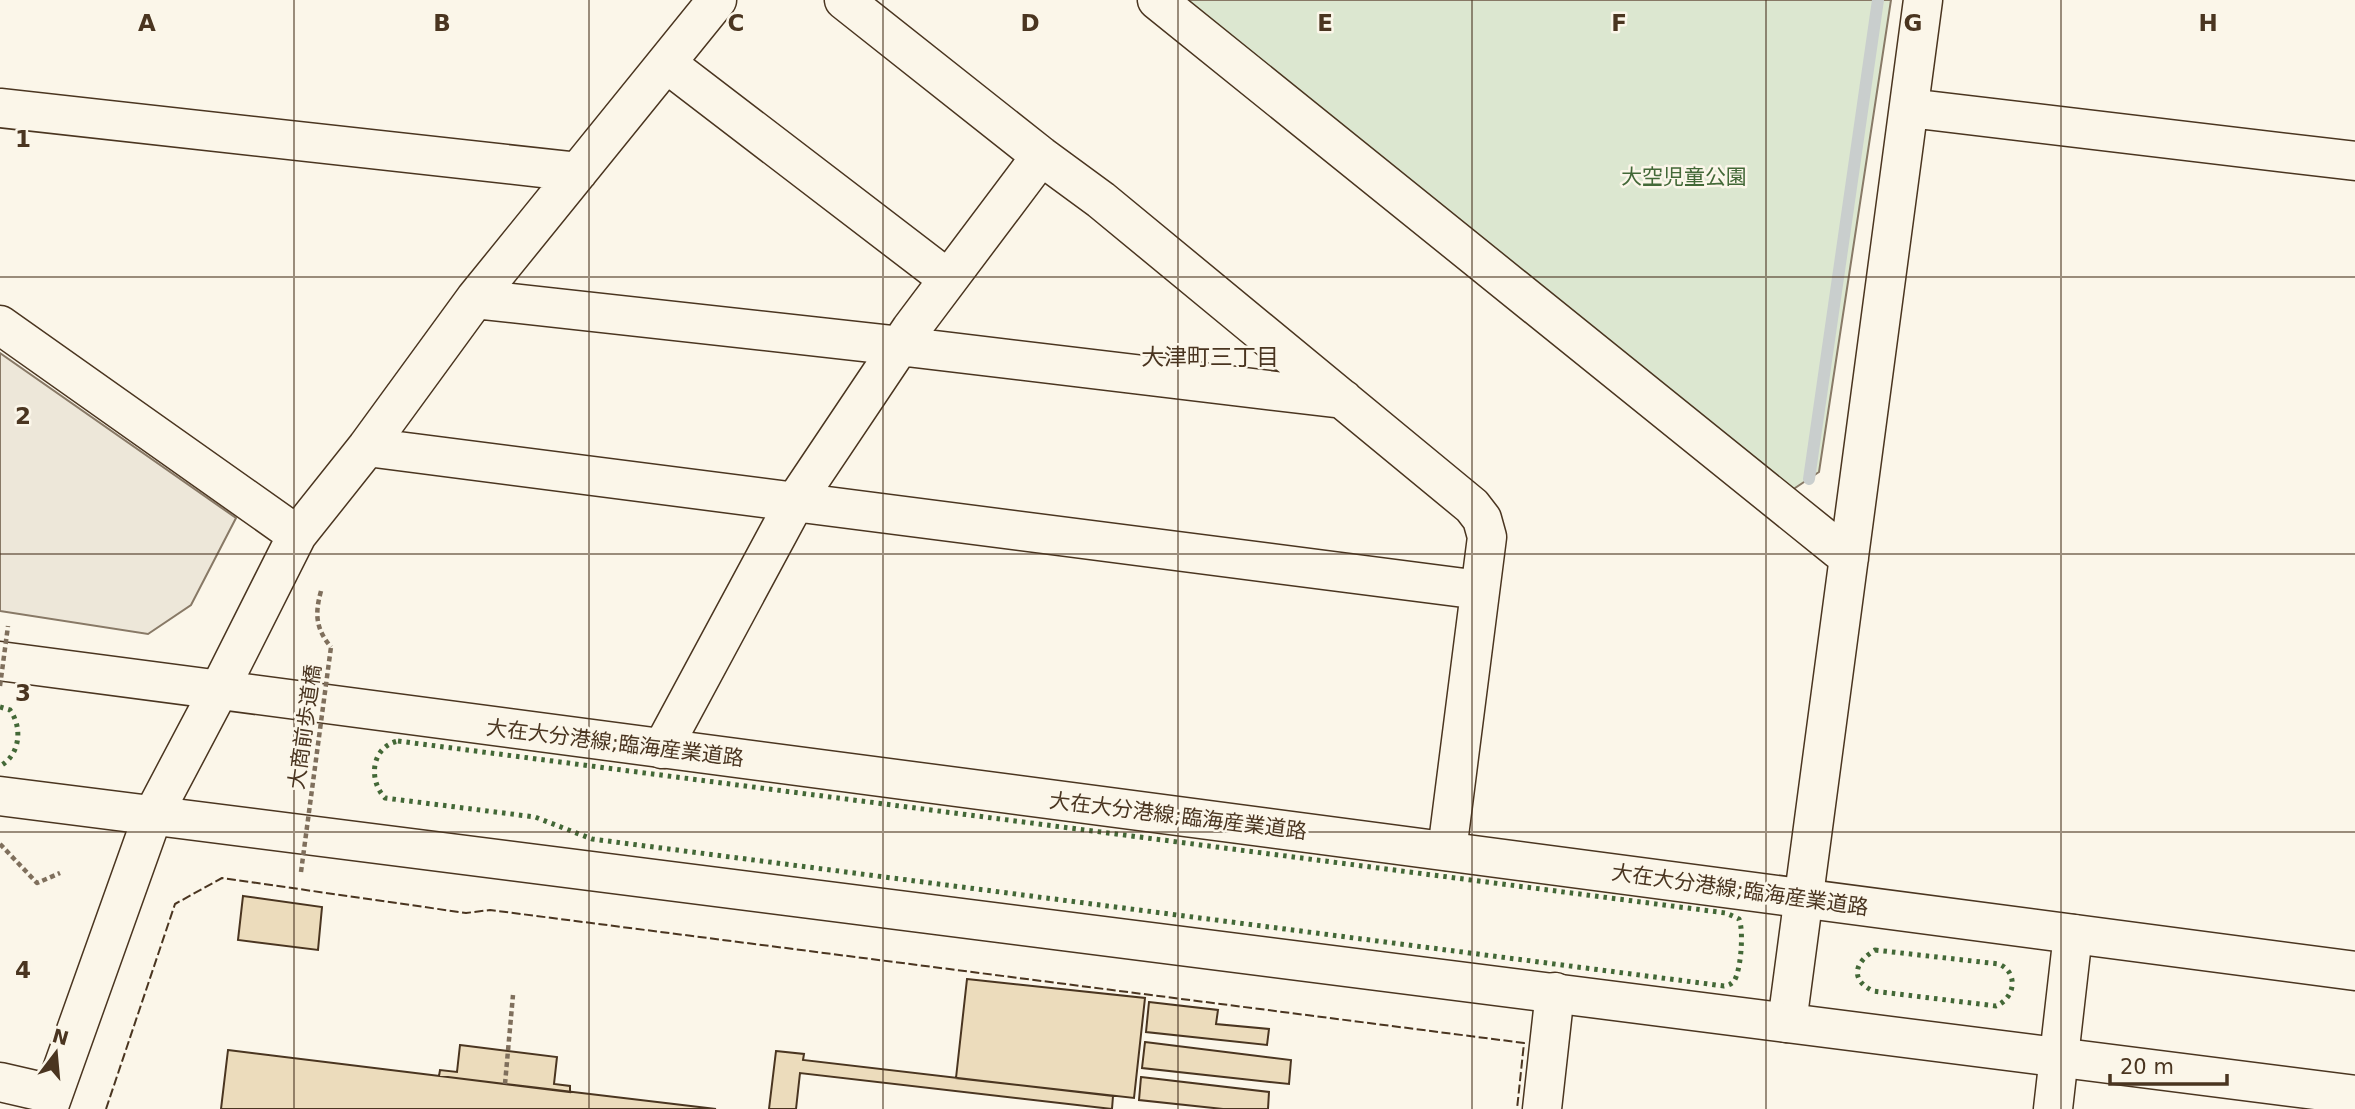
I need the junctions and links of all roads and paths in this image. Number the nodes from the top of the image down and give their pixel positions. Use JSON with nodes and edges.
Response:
{"nodes":[{"id":1,"x":717,"y":0,"type":"edge"},
{"id":2,"x":844,"y":0,"type":"edge"},
{"id":3,"x":1157,"y":0,"type":"edge"},
{"id":4,"x":1923,"y":0,"type":"edge"},
{"id":5,"x":666,"y":63,"type":"junction"},
{"id":6,"x":0,"y":108,"type":"edge"},
{"id":7,"x":1909,"y":108,"type":"junction"},
{"id":8,"x":1041,"y":156,"type":"junction"},
{"id":9,"x":2355,"y":161,"type":"edge"},
{"id":10,"x":578,"y":172,"type":"junction"},
{"id":11,"x":948,"y":279,"type":"junction"},
{"id":12,"x":475,"y":299,"type":"junction"},
{"id":13,"x":0,"y":324,"type":"edge"},
{"id":14,"x":900,"y":346,"type":"junction"},
{"id":15,"x":1343,"y":400,"type":"junction"},
{"id":16,"x":367,"y":447,"type":"junction"},
{"id":17,"x":795,"y":502,"type":"junction"},
{"id":18,"x":297,"y":535,"type":"junction"},
{"id":19,"x":1849,"y":558,"type":"junction"},
{"id":20,"x":1480,"y":590,"type":"junction"},
{"id":21,"x":321,"y":591,"type":"dead end"},
{"id":22,"x":4,"y":644,"type":"edge"},
{"id":23,"x":0,"y":686,"type":"edge"},
{"id":24,"x":219,"y":690,"type":"junction"},
{"id":25,"x":662,"y":749,"type":"junction"},
{"id":26,"x":0,"y":796,"type":"edge"},
{"id":27,"x":153,"y":815,"type":"junction"},
{"id":28,"x":0,"y":844,"type":"edge"},
{"id":29,"x":1447,"y":851,"type":"junction"},
{"id":30,"x":302,"y":872,"type":"dead end"},
{"id":31,"x":60,"y":873,"type":"dead end"},
{"id":32,"x":1804,"y":898,"type":"junction"},
{"id":33,"x":2073,"y":934,"type":"junction"},
{"id":34,"x":2355,"y":971,"type":"edge"},
{"id":35,"x":1555,"y":992,"type":"junction"},
{"id":36,"x":513,"y":995,"type":"dead end"},
{"id":37,"x":1787,"y":1023,"type":"junction"},
{"id":38,"x":2059,"y":1058,"type":"junction"},
{"id":39,"x":0,"y":1082,"type":"edge"},
{"id":40,"x":505,"y":1084,"type":"dead end"},
{"id":41,"x":2355,"y":1095,"type":"edge"},
{"id":42,"x":50,"y":1102,"type":"edge"},
{"id":43,"x":1542,"y":1109,"type":"edge"},
{"id":44,"x":2053,"y":1109,"type":"edge"}],
"edges":[{"from":1,"to":5,"type":"street"},
{"from":2,"to":8,"type":"street"},
{"from":3,"to":19,"type":"street"},
{"from":4,"to":7,"type":"street"},
{"from":5,"to":10,"type":"street"},
{"from":5,"to":11,"type":"street"},
{"from":6,"to":10,"type":"street"},
{"from":7,"to":9,"type":"street"},
{"from":7,"to":19,"type":"street"},
{"from":8,"to":11,"type":"street"},
{"from":8,"to":15,"type":"street"},
{"from":10,"to":12,"type":"street"},
{"from":11,"to":14,"type":"street"},
{"from":12,"to":14,"type":"street"},
{"from":12,"to":16,"type":"street"},
{"from":13,"to":18,"type":"street"},
{"from":14,"to":15,"type":"street"},
{"from":14,"to":17,"type":"street"},
{"from":15,"to":20,"type":"street"},
{"from":16,"to":17,"type":"street"},
{"from":16,"to":18,"type":"street"},
{"from":17,"to":20,"type":"street"},
{"from":17,"to":25,"type":"street"},
{"from":18,"to":24,"type":"street"},
{"from":19,"to":32,"type":"street"},
{"from":20,"to":29,"type":"street"},
{"from":21,"to":30,"type":"path","name":"大商前歩道橋","bridge":true},
{"from":22,"to":23,"type":"path","bridge":true},
{"from":22,"to":24,"type":"street","name":"大在大分港線;臨海産業道路"},
{"from":24,"to":25,"type":"street","name":"大在大分港線;臨海産業道路"},
{"from":24,"to":27,"type":"street"},
{"from":25,"to":29,"type":"street","name":"大在大分港線;臨海産業道路"},
{"from":26,"to":27,"type":"street"},
{"from":27,"to":35,"type":"street"},
{"from":27,"to":42,"type":"street"},
{"from":28,"to":31,"type":"path"},
{"from":29,"to":32,"type":"street","name":"大在大分港線;臨海産業道路"},
{"from":32,"to":33,"type":"street","name":"大在大分港線;臨海産業道路"},
{"from":32,"to":37,"type":"street"},
{"from":33,"to":34,"type":"street","name":"大在大分港線;臨海産業道路"},
{"from":33,"to":38,"type":"street"},
{"from":35,"to":37,"type":"street"},
{"from":35,"to":43,"type":"street"},
{"from":36,"to":40,"type":"path"},
{"from":37,"to":38,"type":"street"},
{"from":38,"to":41,"type":"street"},
{"from":38,"to":44,"type":"street"},
{"from":39,"to":42,"type":"street"}]}
